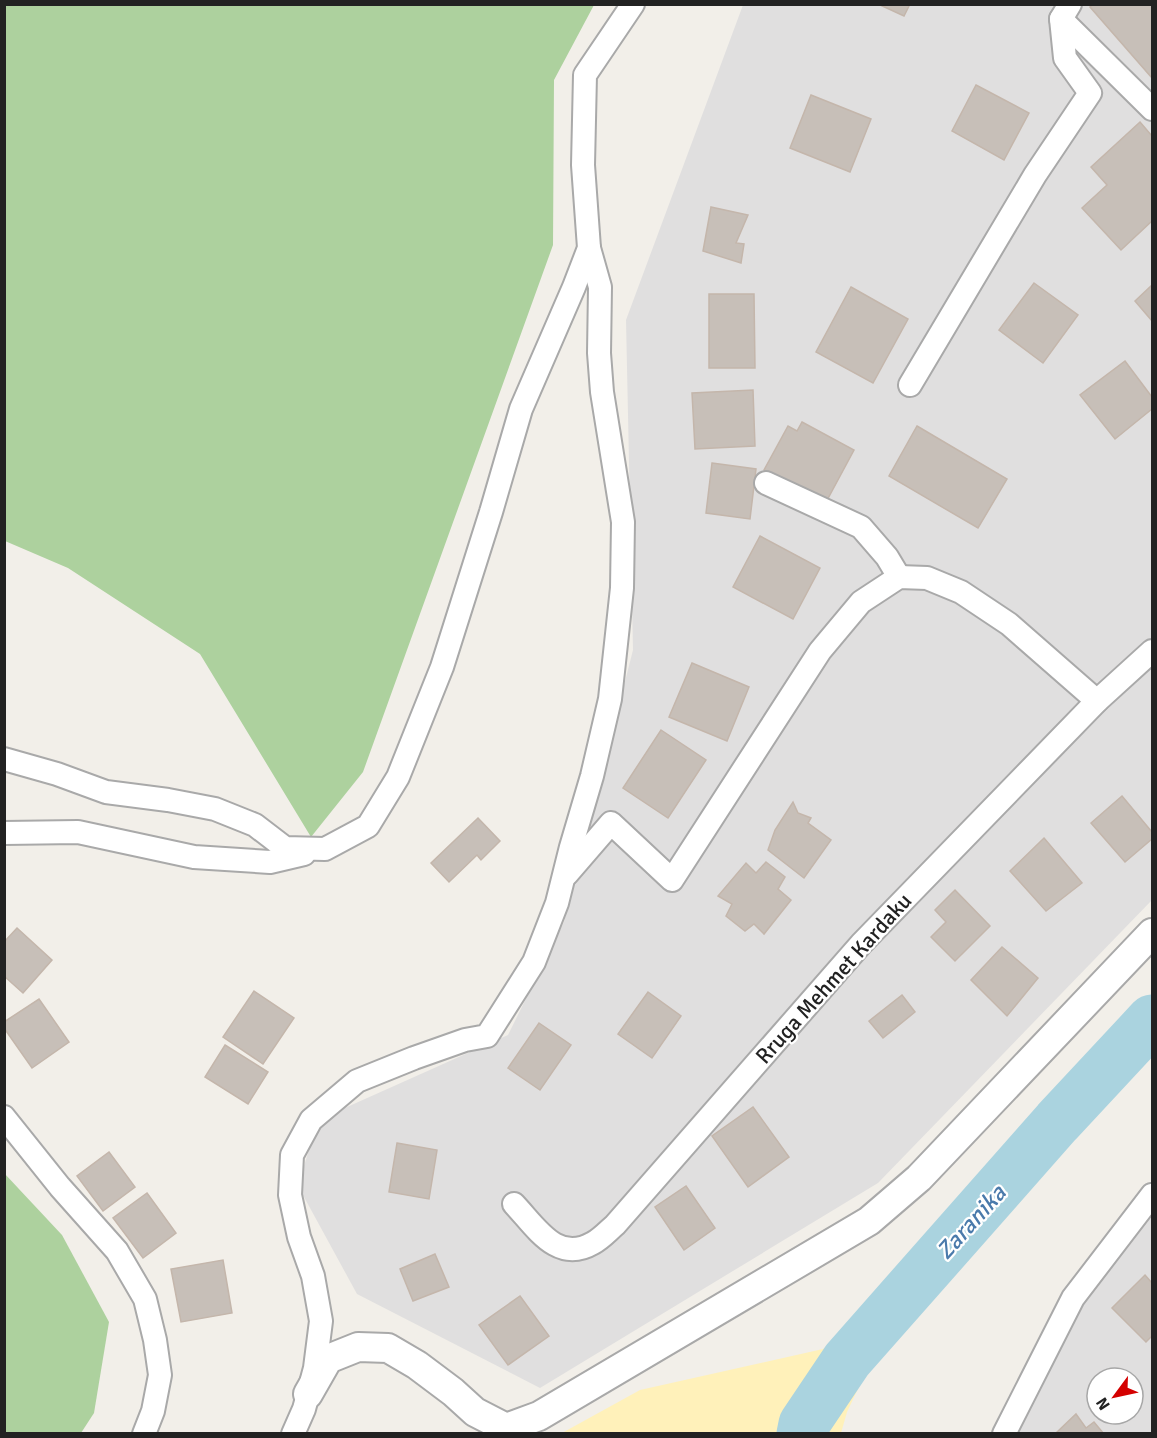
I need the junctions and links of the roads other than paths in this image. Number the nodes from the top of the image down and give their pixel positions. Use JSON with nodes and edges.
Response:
{"nodes":[{"id":1,"x":633,"y":4,"type":"edge"},
{"id":2,"x":1066,"y":12,"type":"edge"},
{"id":3,"x":1152,"y":109,"type":"edge"},
{"id":4,"x":589,"y":248,"type":"junction"},
{"id":5,"x":910,"y":386,"type":"dead end"},
{"id":6,"x":766,"y":483,"type":"dead end"},
{"id":7,"x":899,"y":577,"type":"junction"},
{"id":8,"x":1152,"y":651,"type":"edge"},
{"id":9,"x":1097,"y":702,"type":"junction"},
{"id":10,"x":4,"y":759,"type":"edge"},
{"id":11,"x":4,"y":833,"type":"edge"},
{"id":12,"x":325,"y":849,"type":"junction"},
{"id":13,"x":564,"y":877,"type":"junction"},
{"id":14,"x":1152,"y":933,"type":"edge"},
{"id":15,"x":4,"y":1117,"type":"edge"},
{"id":16,"x":1152,"y":1195,"type":"edge"},
{"id":17,"x":514,"y":1204,"type":"dead end"},
{"id":18,"x":308,"y":1394,"type":"junction"},
{"id":19,"x":144,"y":1434,"type":"edge"},
{"id":20,"x":293,"y":1434,"type":"edge"},
{"id":21,"x":1004,"y":1434,"type":"edge"}],
"edges":[{"from":1,"to":4,"type":"street"},
{"from":2,"to":3,"type":"street"},
{"from":2,"to":5,"type":"street"},
{"from":4,"to":12,"type":"street"},
{"from":4,"to":13,"type":"street"},
{"from":6,"to":7,"type":"street"},
{"from":7,"to":9,"type":"street"},
{"from":7,"to":13,"type":"street"},
{"from":8,"to":9,"type":"street","name":"Rruga Mehmet Kardaku"},
{"from":9,"to":17,"type":"street","name":"Rruga Mehmet Kardaku"},
{"from":10,"to":12,"type":"street"},
{"from":11,"to":12,"type":"street"},
{"from":13,"to":18,"type":"street"},
{"from":14,"to":18,"type":"street"},
{"from":15,"to":19,"type":"street"},
{"from":16,"to":21,"type":"street"},
{"from":18,"to":20,"type":"street"}]}
